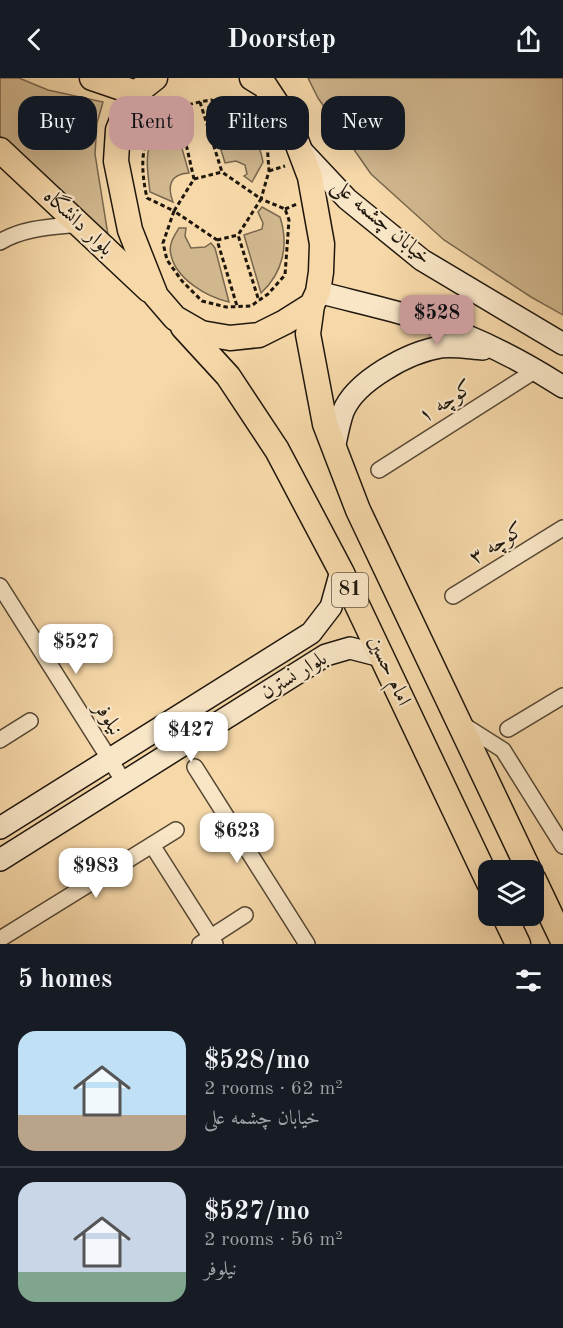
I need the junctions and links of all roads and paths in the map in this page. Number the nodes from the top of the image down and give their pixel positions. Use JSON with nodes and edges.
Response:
{"nodes":[{"id":1,"x":92,"y":78,"type":"edge"},
{"id":2,"x":252,"y":78,"type":"edge"},
{"id":3,"x":273,"y":78,"type":"edge"},
{"id":4,"x":150,"y":82,"type":"edge"},
{"id":5,"x":272,"y":96,"type":"edge"},
{"id":6,"x":280,"y":96,"type":"edge"},
{"id":7,"x":200,"y":102,"type":"junction"},
{"id":8,"x":194,"y":103,"type":"edge"},
{"id":9,"x":0,"y":150,"type":"edge"},
{"id":10,"x":144,"y":150,"type":"edge"},
{"id":11,"x":187,"y":150,"type":"edge"},
{"id":12,"x":300,"y":150,"type":"edge"},
{"id":13,"x":302,"y":150,"type":"edge"},
{"id":14,"x":222,"y":172,"type":"junction"},
{"id":15,"x":194,"y":179,"type":"junction"},
{"id":16,"x":261,"y":199,"type":"junction"},
{"id":17,"x":174,"y":212,"type":"junction"},
{"id":18,"x":81,"y":224,"type":"junction"},
{"id":19,"x":238,"y":235,"type":"junction"},
{"id":20,"x":217,"y":240,"type":"junction"},
{"id":21,"x":0,"y":242,"type":"edge"},
{"id":22,"x":156,"y":296,"type":"junction"},
{"id":23,"x":315,"y":299,"type":"junction"},
{"id":24,"x":259,"y":301,"type":"junction"},
{"id":25,"x":237,"y":306,"type":"junction"},
{"id":26,"x":175,"y":318,"type":"junction"},
{"id":27,"x":563,"y":344,"type":"edge"},
{"id":28,"x":498,"y":351,"type":"junction"},
{"id":29,"x":536,"y":369,"type":"junction"},
{"id":30,"x":563,"y":387,"type":"edge"},
{"id":31,"x":334,"y":448,"type":"junction"},
{"id":32,"x":379,"y":470,"type":"dead end"},
{"id":33,"x":563,"y":528,"type":"edge"},
{"id":34,"x":341,"y":572,"type":"junction"},
{"id":35,"x":0,"y":586,"type":"edge"},
{"id":36,"x":453,"y":596,"type":"dead end"},
{"id":37,"x":5,"y":606,"type":"edge"},
{"id":38,"x":381,"y":656,"type":"junction"},
{"id":39,"x":563,"y":696,"type":"edge"},
{"id":40,"x":30,"y":721,"type":"dead end"},
{"id":41,"x":459,"y":722,"type":"junction"},
{"id":42,"x":508,"y":729,"type":"dead end"},
{"id":43,"x":0,"y":740,"type":"edge"},
{"id":44,"x":109,"y":759,"type":"junction"},
{"id":45,"x":195,"y":767,"type":"dead end"},
{"id":46,"x":124,"y":782,"type":"junction"},
{"id":47,"x":0,"y":828,"type":"edge"},
{"id":48,"x":176,"y":830,"type":"dead end"},
{"id":49,"x":152,"y":845,"type":"junction"},
{"id":50,"x":563,"y":846,"type":"edge"},
{"id":51,"x":0,"y":860,"type":"edge"},
{"id":52,"x":478,"y":860,"type":"edge"},
{"id":53,"x":524,"y":860,"type":"edge"},
{"id":54,"x":544,"y":901,"type":"edge"},
{"id":55,"x":245,"y":915,"type":"dead end"},
{"id":56,"x":509,"y":926,"type":"edge"},
{"id":57,"x":8,"y":939,"type":"edge"},
{"id":58,"x":563,"y":941,"type":"edge"},
{"id":59,"x":209,"y":942,"type":"edge"},
{"id":60,"x":307,"y":944,"type":"edge"},
{"id":61,"x":518,"y":944,"type":"edge"}],
"edges":[{"from":1,"to":4,"type":"main road","number":"81"},
{"from":2,"to":5,"type":"main road","number":"81"},
{"from":3,"to":6,"type":"main road"},
{"from":4,"to":22,"type":"main road","number":"81"},
{"from":7,"to":8,"type":"path"},
{"from":7,"to":14,"type":"path"},
{"from":7,"to":16,"type":"path"},
{"from":9,"to":18,"type":"main road","name":"بلوار دانشگاه","number":"81"},
{"from":10,"to":17,"type":"path"},
{"from":11,"to":15,"type":"path"},
{"from":12,"to":23,"type":"main road","number":"81"},
{"from":13,"to":27,"type":"street","name":"خیابان چشمه علی"},
{"from":14,"to":15,"type":"path"},
{"from":14,"to":16,"type":"path"},
{"from":15,"to":17,"type":"path"},
{"from":16,"to":19,"type":"path"},
{"from":16,"to":24,"type":"path"},
{"from":17,"to":20,"type":"path"},
{"from":17,"to":25,"type":"path"},
{"from":18,"to":21,"type":"street"},
{"from":18,"to":22,"type":"main road","name":"بلوار دانشگاه","number":"81"},
{"from":19,"to":20,"type":"path"},
{"from":19,"to":24,"type":"path"},
{"from":20,"to":25,"type":"path"},
{"from":22,"to":26,"type":"main road","number":"81"},
{"from":23,"to":26,"type":"main road","number":"81"},
{"from":23,"to":28,"type":"street"},
{"from":23,"to":31,"type":"main road","name":"امام حسین","number":"81"},
{"from":24,"to":25,"type":"path"},
{"from":26,"to":34,"type":"main road","name":"امام حسین","number":"81"},
{"from":28,"to":29,"type":"street"},
{"from":28,"to":31,"type":"street"},
{"from":29,"to":30,"type":"street"},
{"from":29,"to":32,"type":"street","name":"کوچه ۱"},
{"from":31,"to":41,"type":"main road","name":"امام حسین","number":"81"},
{"from":33,"to":36,"type":"street","name":"کوچه ۳"},
{"from":34,"to":38,"type":"main road","name":"امام حسین","number":"81"},
{"from":34,"to":44,"type":"street","name":"بلوار نسترن"},
{"from":35,"to":37,"type":"street","name":"نیلوفر"},
{"from":37,"to":44,"type":"street","name":"نیلوفر"},
{"from":38,"to":46,"type":"street","name":"بلوار نسترن"},
{"from":38,"to":52,"type":"main road","name":"امام حسین","number":"81"},
{"from":39,"to":42,"type":"street"},
{"from":40,"to":43,"type":"street"},
{"from":41,"to":50,"type":"street"},
{"from":41,"to":53,"type":"main road","name":"امام حسین","number":"81"},
{"from":44,"to":46,"type":"street","name":"نیلوفر"},
{"from":44,"to":47,"type":"street","name":"بلوار نسترن"},
{"from":45,"to":60,"type":"street"},
{"from":46,"to":51,"type":"street","name":"بلوار نسترن"},
{"from":48,"to":49,"type":"street"},
{"from":49,"to":57,"type":"street"},
{"from":49,"to":59,"type":"street"},
{"from":54,"to":58,"type":"main road"},
{"from":55,"to":59,"type":"street"},
{"from":56,"to":61,"type":"main road"}]}
